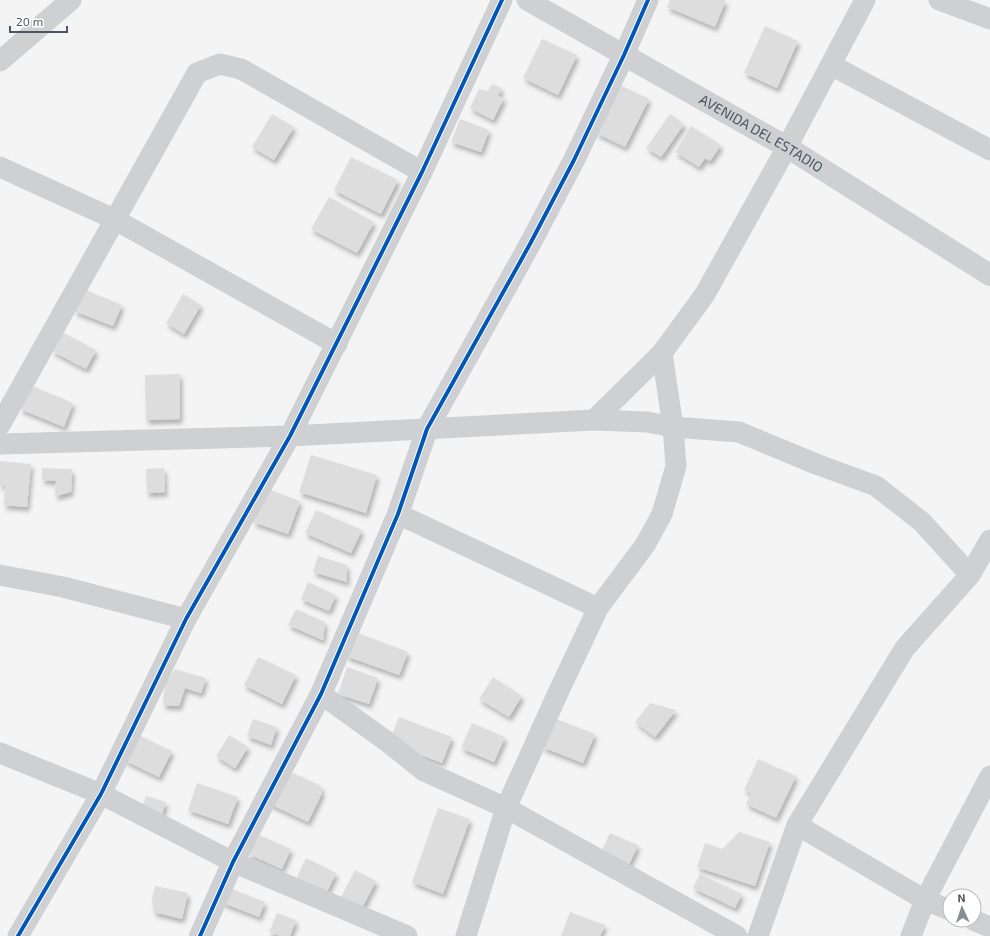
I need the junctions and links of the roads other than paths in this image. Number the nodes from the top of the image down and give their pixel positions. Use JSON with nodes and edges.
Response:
{"nodes":[{"id":1,"x":71,"y":0,"type":"edge"},
{"id":2,"x":502,"y":0,"type":"edge"},
{"id":3,"x":527,"y":0,"type":"edge"},
{"id":4,"x":648,"y":0,"type":"edge"},
{"id":5,"x":866,"y":0,"type":"edge"},
{"id":6,"x":939,"y":0,"type":"edge"},
{"id":7,"x":990,"y":19,"type":"edge"},
{"id":8,"x":624,"y":55,"type":"junction"},
{"id":9,"x":0,"y":61,"type":"edge"},
{"id":10,"x":831,"y":65,"type":"junction"},
{"id":11,"x":787,"y":147,"type":"junction"},
{"id":12,"x":990,"y":150,"type":"edge"},
{"id":13,"x":0,"y":167,"type":"edge"},
{"id":14,"x":422,"y":172,"type":"junction"},
{"id":15,"x":114,"y":219,"type":"junction"},
{"id":16,"x":990,"y":274,"type":"edge"},
{"id":17,"x":337,"y":344,"type":"junction"},
{"id":18,"x":662,"y":353,"type":"junction"},
{"id":19,"x":594,"y":420,"type":"junction"},
{"id":20,"x":0,"y":425,"type":"edge"},
{"id":21,"x":673,"y":427,"type":"junction"},
{"id":22,"x":427,"y":429,"type":"junction"},
{"id":23,"x":290,"y":436,"type":"junction"},
{"id":24,"x":0,"y":444,"type":"edge"},
{"id":25,"x":398,"y":514,"type":"junction"},
{"id":26,"x":990,"y":540,"type":"edge"},
{"id":27,"x":0,"y":575,"type":"edge"},
{"id":28,"x":970,"y":575,"type":"junction"},
{"id":29,"x":598,"y":608,"type":"junction"},
{"id":30,"x":186,"y":619,"type":"junction"},
{"id":31,"x":321,"y":694,"type":"junction"},
{"id":32,"x":0,"y":753,"type":"edge"},
{"id":33,"x":990,"y":776,"type":"edge"},
{"id":34,"x":101,"y":794,"type":"junction"},
{"id":35,"x":506,"y":808,"type":"junction"},
{"id":36,"x":797,"y":825,"type":"junction"},
{"id":37,"x":233,"y":862,"type":"junction"},
{"id":38,"x":925,"y":900,"type":"junction"},
{"id":39,"x":942,"y":907,"type":"edge"},
{"id":40,"x":18,"y":936,"type":"edge"},
{"id":41,"x":200,"y":936,"type":"edge"},
{"id":42,"x":407,"y":936,"type":"edge"},
{"id":43,"x":466,"y":936,"type":"edge"},
{"id":44,"x":737,"y":936,"type":"edge"},
{"id":45,"x":758,"y":936,"type":"edge"},
{"id":46,"x":911,"y":936,"type":"edge"}],
"edges":[{"from":1,"to":9,"type":"street"},
{"from":2,"to":14,"type":"street"},
{"from":3,"to":8,"type":"street","name":"AVENIDA DEL ESTADIO"},
{"from":4,"to":8,"type":"street"},
{"from":5,"to":10,"type":"street"},
{"from":6,"to":7,"type":"street"},
{"from":8,"to":11,"type":"street","name":"AVENIDA DEL ESTADIO"},
{"from":8,"to":22,"type":"street"},
{"from":10,"to":11,"type":"street"},
{"from":10,"to":12,"type":"street"},
{"from":11,"to":16,"type":"street","name":"AVENIDA DEL ESTADIO"},
{"from":11,"to":18,"type":"street"},
{"from":13,"to":15,"type":"street"},
{"from":14,"to":15,"type":"street"},
{"from":14,"to":17,"type":"street"},
{"from":15,"to":17,"type":"street"},
{"from":15,"to":20,"type":"street"},
{"from":17,"to":23,"type":"street"},
{"from":18,"to":19,"type":"street"},
{"from":18,"to":21,"type":"street"},
{"from":19,"to":21,"type":"street"},
{"from":19,"to":22,"type":"street"},
{"from":21,"to":28,"type":"street"},
{"from":21,"to":29,"type":"street"},
{"from":22,"to":23,"type":"street"},
{"from":22,"to":25,"type":"street"},
{"from":23,"to":24,"type":"street"},
{"from":23,"to":30,"type":"street"},
{"from":25,"to":29,"type":"street"},
{"from":25,"to":31,"type":"street"},
{"from":26,"to":28,"type":"street"},
{"from":27,"to":30,"type":"street"},
{"from":28,"to":36,"type":"street"},
{"from":29,"to":35,"type":"street"},
{"from":30,"to":34,"type":"street"},
{"from":31,"to":35,"type":"street"},
{"from":31,"to":37,"type":"street"},
{"from":32,"to":34,"type":"street"},
{"from":33,"to":38,"type":"street"},
{"from":34,"to":37,"type":"street"},
{"from":34,"to":40,"type":"street"},
{"from":35,"to":43,"type":"street"},
{"from":35,"to":44,"type":"street"},
{"from":36,"to":38,"type":"street"},
{"from":36,"to":45,"type":"street"},
{"from":37,"to":41,"type":"street"},
{"from":37,"to":42,"type":"street"},
{"from":38,"to":39,"type":"street"},
{"from":38,"to":46,"type":"street"}]}
